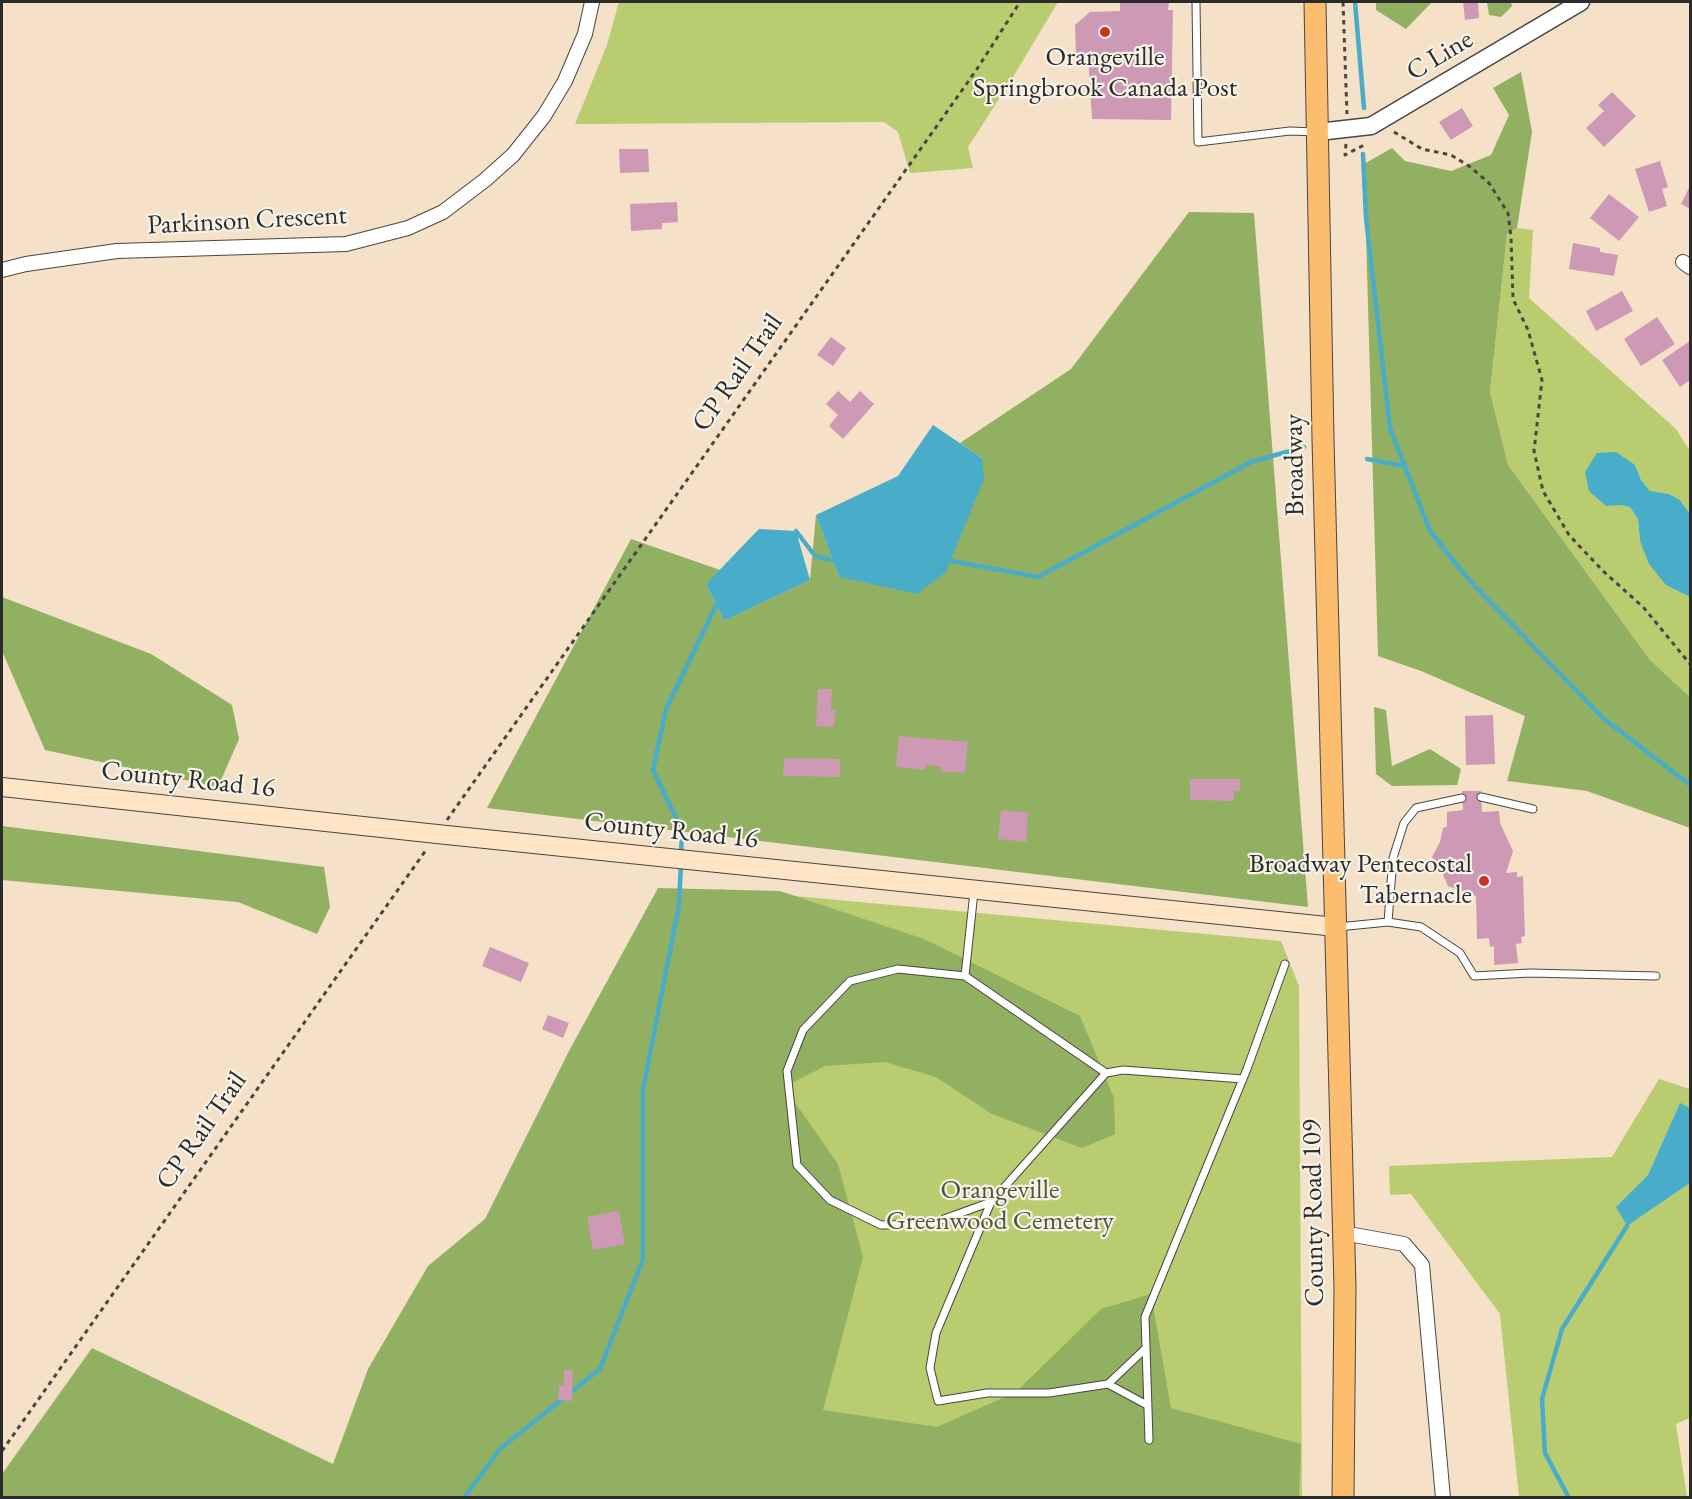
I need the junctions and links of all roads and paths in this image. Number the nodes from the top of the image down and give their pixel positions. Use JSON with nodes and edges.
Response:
{"nodes":[{"id":1,"x":592,"y":2,"type":"edge"},
{"id":2,"x":1020,"y":2,"type":"edge"},
{"id":3,"x":1196,"y":2,"type":"edge"},
{"id":4,"x":1315,"y":2,"type":"edge"},
{"id":5,"x":1343,"y":2,"type":"edge"},
{"id":6,"x":1581,"y":2,"type":"edge"},
{"id":7,"x":1348,"y":128,"type":"junction"},
{"id":8,"x":1318,"y":132,"type":"junction"},
{"id":9,"x":1399,"y":135,"type":"dead end"},
{"id":10,"x":2,"y":270,"type":"edge"},
{"id":11,"x":1690,"y":664,"type":"edge"},
{"id":12,"x":2,"y":787,"type":"edge"},
{"id":13,"x":1481,"y":797,"type":"dead end"},
{"id":14,"x":1462,"y":798,"type":"dead end"},
{"id":15,"x":1533,"y":810,"type":"dead end"},
{"id":16,"x":437,"y":834,"type":"junction"},
{"id":17,"x":974,"y":889,"type":"junction"},
{"id":18,"x":1388,"y":922,"type":"junction"},
{"id":19,"x":1336,"y":927,"type":"junction"},
{"id":20,"x":1285,"y":964,"type":"dead end"},
{"id":21,"x":965,"y":976,"type":"junction"},
{"id":22,"x":1656,"y":976,"type":"dead end"},
{"id":23,"x":1106,"y":1073,"type":"junction"},
{"id":24,"x":1243,"y":1079,"type":"junction"},
{"id":25,"x":991,"y":1202,"type":"junction"},
{"id":26,"x":1343,"y":1233,"type":"junction"},
{"id":27,"x":1146,"y":1348,"type":"junction"},
{"id":28,"x":1108,"y":1384,"type":"junction"},
{"id":29,"x":1148,"y":1405,"type":"junction"},
{"id":30,"x":1149,"y":1440,"type":"dead end"},
{"id":31,"x":2,"y":1451,"type":"edge"},
{"id":32,"x":1343,"y":1497,"type":"edge"},
{"id":33,"x":1443,"y":1497,"type":"edge"}],
"edges":[{"from":1,"to":10,"type":"street","name":"Parkinson Crescent"},
{"from":2,"to":16,"type":"path","name":"CP Rail Trail"},
{"from":3,"to":8,"type":"lane"},
{"from":4,"to":8,"type":"main road","name":"Broadway"},
{"from":5,"to":7,"type":"path"},
{"from":6,"to":7,"type":"street","name":"C Line"},
{"from":7,"to":8,"type":"street","name":"C Line"},
{"from":8,"to":19,"type":"main road","name":"Broadway"},
{"from":9,"to":11,"type":"path"},
{"from":12,"to":16,"type":"main road","name":"County Road 16"},
{"from":13,"to":15,"type":"lane"},
{"from":14,"to":18,"type":"lane"},
{"from":16,"to":17,"type":"main road","name":"County Road 16"},
{"from":16,"to":31,"type":"path","name":"CP Rail Trail"},
{"from":17,"to":19,"type":"main road","name":"County Road 16"},
{"from":17,"to":21,"type":"lane"},
{"from":18,"to":19,"type":"lane"},
{"from":18,"to":22,"type":"lane"},
{"from":19,"to":26,"type":"main road","name":"County Road 109"},
{"from":20,"to":24,"type":"lane"},
{"from":21,"to":23,"type":"lane"},
{"from":21,"to":25,"type":"lane"},
{"from":23,"to":24,"type":"lane"},
{"from":23,"to":25,"type":"lane"},
{"from":24,"to":27,"type":"lane"},
{"from":25,"to":28,"type":"lane"},
{"from":26,"to":32,"type":"main road","name":"County Road 109"},
{"from":26,"to":33,"type":"street"},
{"from":27,"to":28,"type":"lane"},
{"from":27,"to":29,"type":"lane"},
{"from":28,"to":29,"type":"lane"},
{"from":29,"to":30,"type":"lane"}]}
